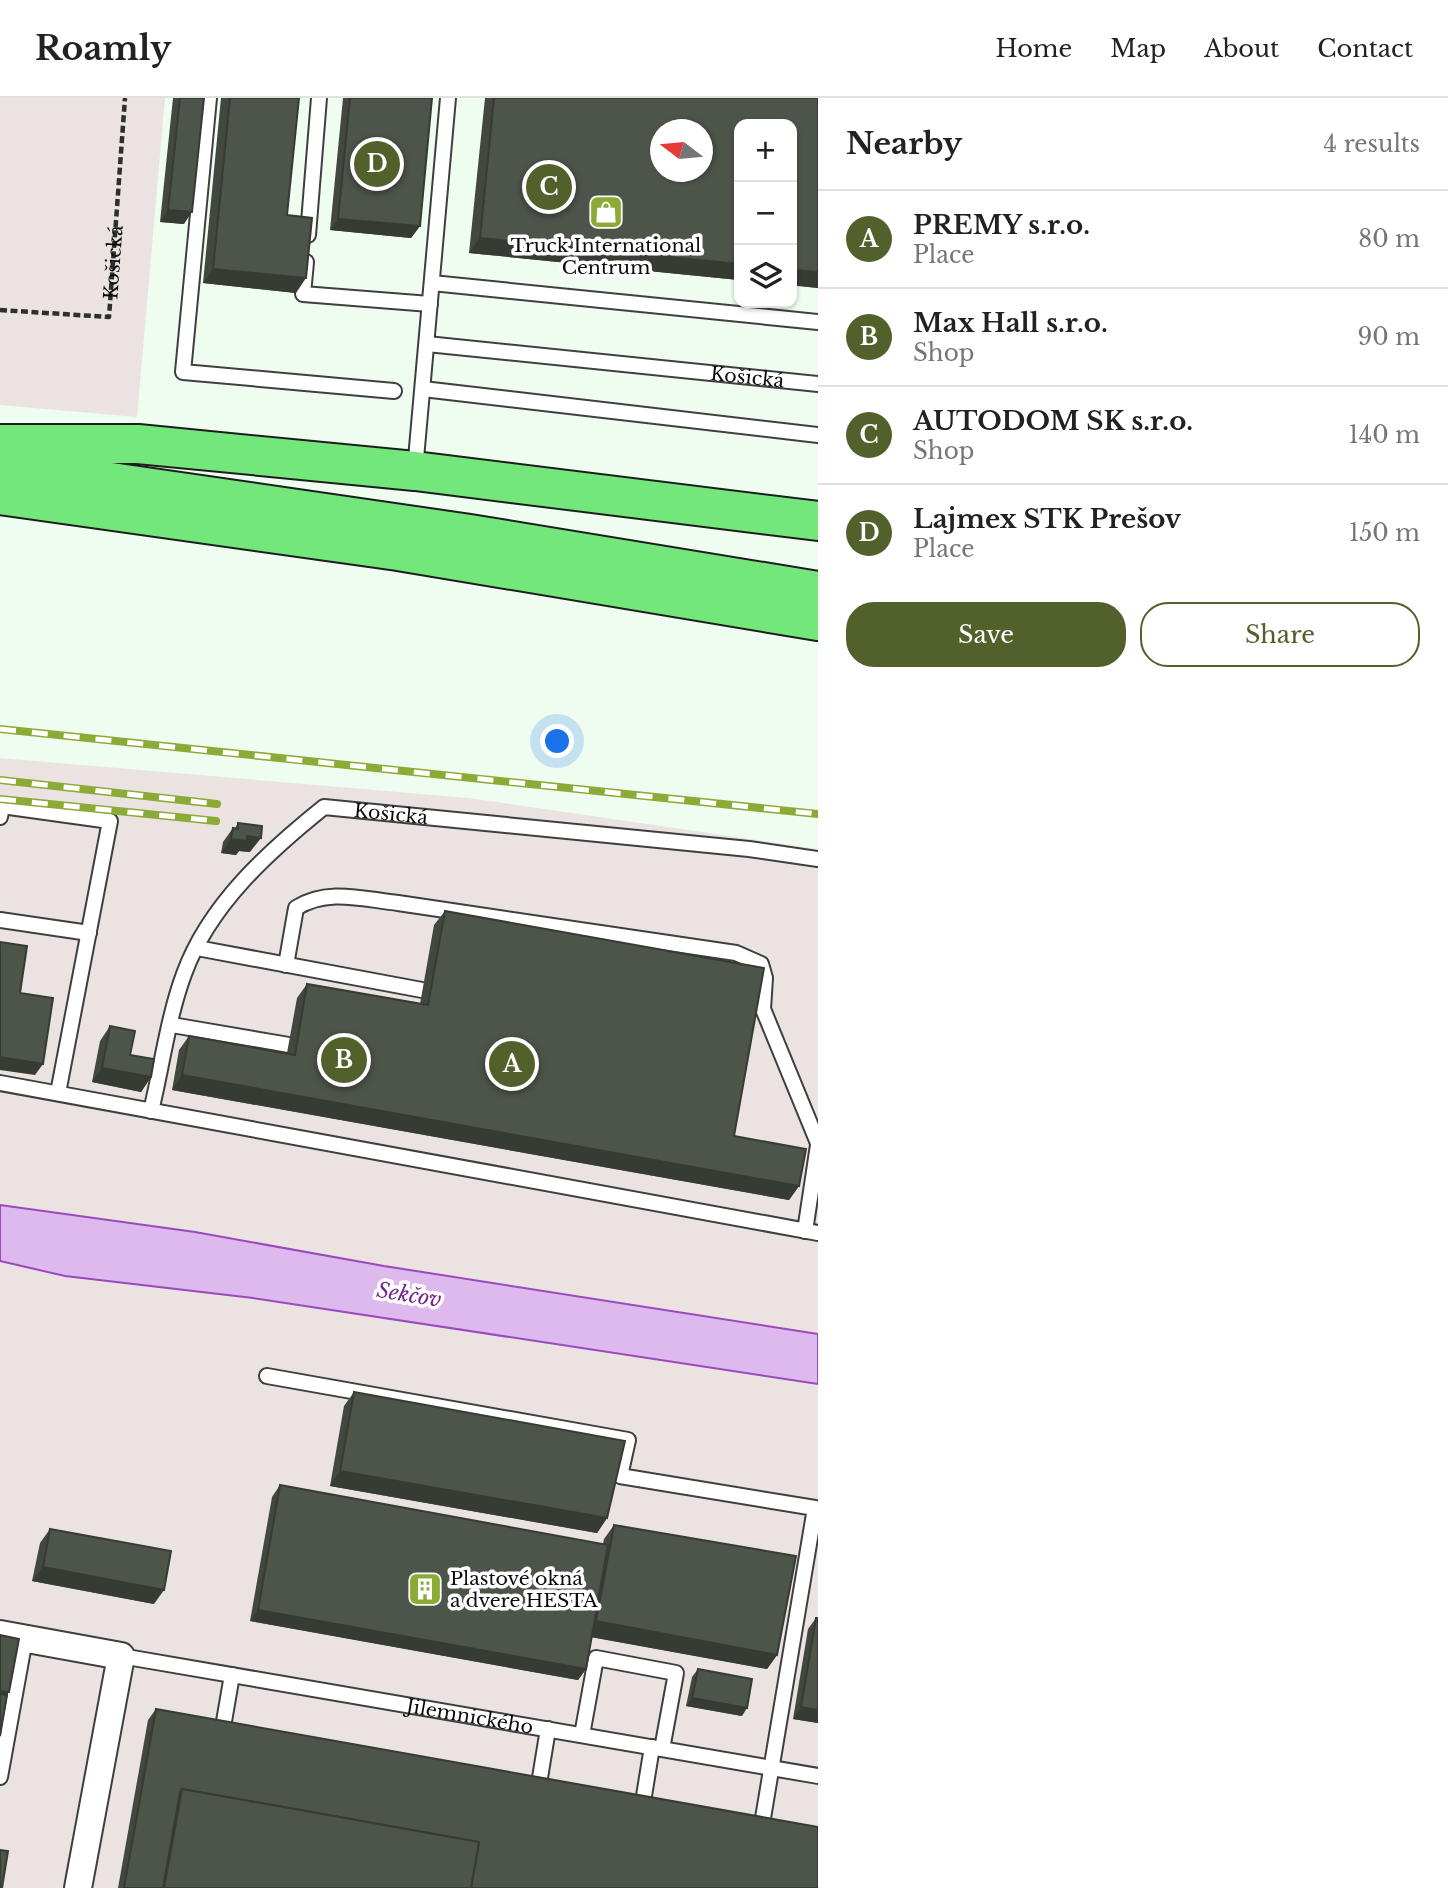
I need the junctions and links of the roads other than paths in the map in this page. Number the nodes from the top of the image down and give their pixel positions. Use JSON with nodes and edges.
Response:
{"nodes":[{"id":1,"x":209,"y":98,"type":"edge"},
{"id":2,"x":319,"y":98,"type":"edge"},
{"id":3,"x":448,"y":98,"type":"edge"},
{"id":4,"x":432,"y":283,"type":"junction"},
{"id":5,"x":430,"y":304,"type":"junction"},
{"id":6,"x":818,"y":322,"type":"edge"},
{"id":7,"x":427,"y":344,"type":"junction"},
{"id":8,"x":818,"y":384,"type":"edge"},
{"id":9,"x":423,"y":389,"type":"junction"},
{"id":10,"x":394,"y":391,"type":"dead end"},
{"id":11,"x":818,"y":435,"type":"edge"},
{"id":12,"x":0,"y":444,"type":"edge"},
{"id":13,"x":0,"y":466,"type":"edge"},
{"id":14,"x":415,"y":471,"type":"junction"},
{"id":15,"x":0,"y":495,"type":"edge"},
{"id":16,"x":818,"y":521,"type":"edge"},
{"id":17,"x":818,"y":591,"type":"edge"},
{"id":18,"x":818,"y":621,"type":"edge"},
{"id":19,"x":0,"y":817,"type":"edge"},
{"id":20,"x":818,"y":859,"type":"edge"},
{"id":21,"x":0,"y":920,"type":"edge"},
{"id":22,"x":89,"y":933,"type":"junction"},
{"id":23,"x":197,"y":948,"type":"junction"},
{"id":24,"x":286,"y":965,"type":"junction"},
{"id":25,"x":422,"y":990,"type":"dead end"},
{"id":26,"x":172,"y":1025,"type":"junction"},
{"id":27,"x":289,"y":1045,"type":"dead end"},
{"id":28,"x":0,"y":1083,"type":"edge"},
{"id":29,"x":58,"y":1093,"type":"junction"},
{"id":30,"x":151,"y":1111,"type":"junction"},
{"id":31,"x":818,"y":1144,"type":"edge"},
{"id":32,"x":811,"y":1232,"type":"edge"},
{"id":33,"x":267,"y":1376,"type":"dead end"},
{"id":34,"x":816,"y":1508,"type":"edge"},
{"id":35,"x":13,"y":1637,"type":"edge"},
{"id":36,"x":121,"y":1656,"type":"junction"},
{"id":37,"x":232,"y":1675,"type":"junction"},
{"id":38,"x":548,"y":1729,"type":"junction"},
{"id":39,"x":222,"y":1734,"type":"edge"},
{"id":40,"x":582,"y":1735,"type":"junction"},
{"id":41,"x":657,"y":1748,"type":"junction"},
{"id":42,"x":771,"y":1768,"type":"junction"},
{"id":43,"x":818,"y":1776,"type":"edge"},
{"id":44,"x":0,"y":1777,"type":"edge"},
{"id":45,"x":538,"y":1790,"type":"edge"},
{"id":46,"x":642,"y":1808,"type":"edge"},
{"id":47,"x":761,"y":1830,"type":"edge"},
{"id":48,"x":78,"y":1888,"type":"edge"}],
"edges":[{"from":1,"to":10,"type":"lane"},
{"from":2,"to":5,"type":"lane"},
{"from":3,"to":4,"type":"lane"},
{"from":4,"to":5,"type":"lane"},
{"from":4,"to":6,"type":"lane"},
{"from":5,"to":7,"type":"lane"},
{"from":7,"to":8,"type":"lane","name":"Košická"},
{"from":7,"to":9,"type":"lane"},
{"from":9,"to":11,"type":"lane"},
{"from":9,"to":14,"type":"lane"},
{"from":12,"to":14,"type":"main road"},
{"from":13,"to":17,"type":"main road"},
{"from":14,"to":16,"type":"main road"},
{"from":15,"to":18,"type":"main road"},
{"from":19,"to":22,"type":"lane"},
{"from":20,"to":23,"type":"lane","name":"Košická"},
{"from":21,"to":22,"type":"lane"},
{"from":22,"to":29,"type":"lane"},
{"from":23,"to":24,"type":"lane"},
{"from":23,"to":26,"type":"lane","name":"Košická"},
{"from":24,"to":25,"type":"lane"},
{"from":24,"to":31,"type":"lane"},
{"from":26,"to":27,"type":"lane"},
{"from":26,"to":30,"type":"lane","name":"Košická"},
{"from":28,"to":29,"type":"lane"},
{"from":29,"to":30,"type":"lane"},
{"from":30,"to":32,"type":"lane"},
{"from":31,"to":32,"type":"lane"},
{"from":33,"to":34,"type":"lane"},
{"from":34,"to":42,"type":"lane"},
{"from":35,"to":36,"type":"street","name":"Jilemnického"},
{"from":35,"to":44,"type":"lane"},
{"from":36,"to":37,"type":"lane","name":"Jilemnického"},
{"from":36,"to":48,"type":"street"},
{"from":37,"to":38,"type":"lane","name":"Jilemnického"},
{"from":37,"to":39,"type":"lane"},
{"from":38,"to":40,"type":"lane","name":"Jilemnického"},
{"from":38,"to":45,"type":"lane"},
{"from":40,"to":41,"type":"lane","name":"Jilemnického"},
{"from":40,"to":41,"type":"lane"},
{"from":41,"to":42,"type":"lane","name":"Jilemnického"},
{"from":41,"to":46,"type":"lane"},
{"from":42,"to":43,"type":"lane","name":"Jilemnického"},
{"from":42,"to":47,"type":"lane"}]}
